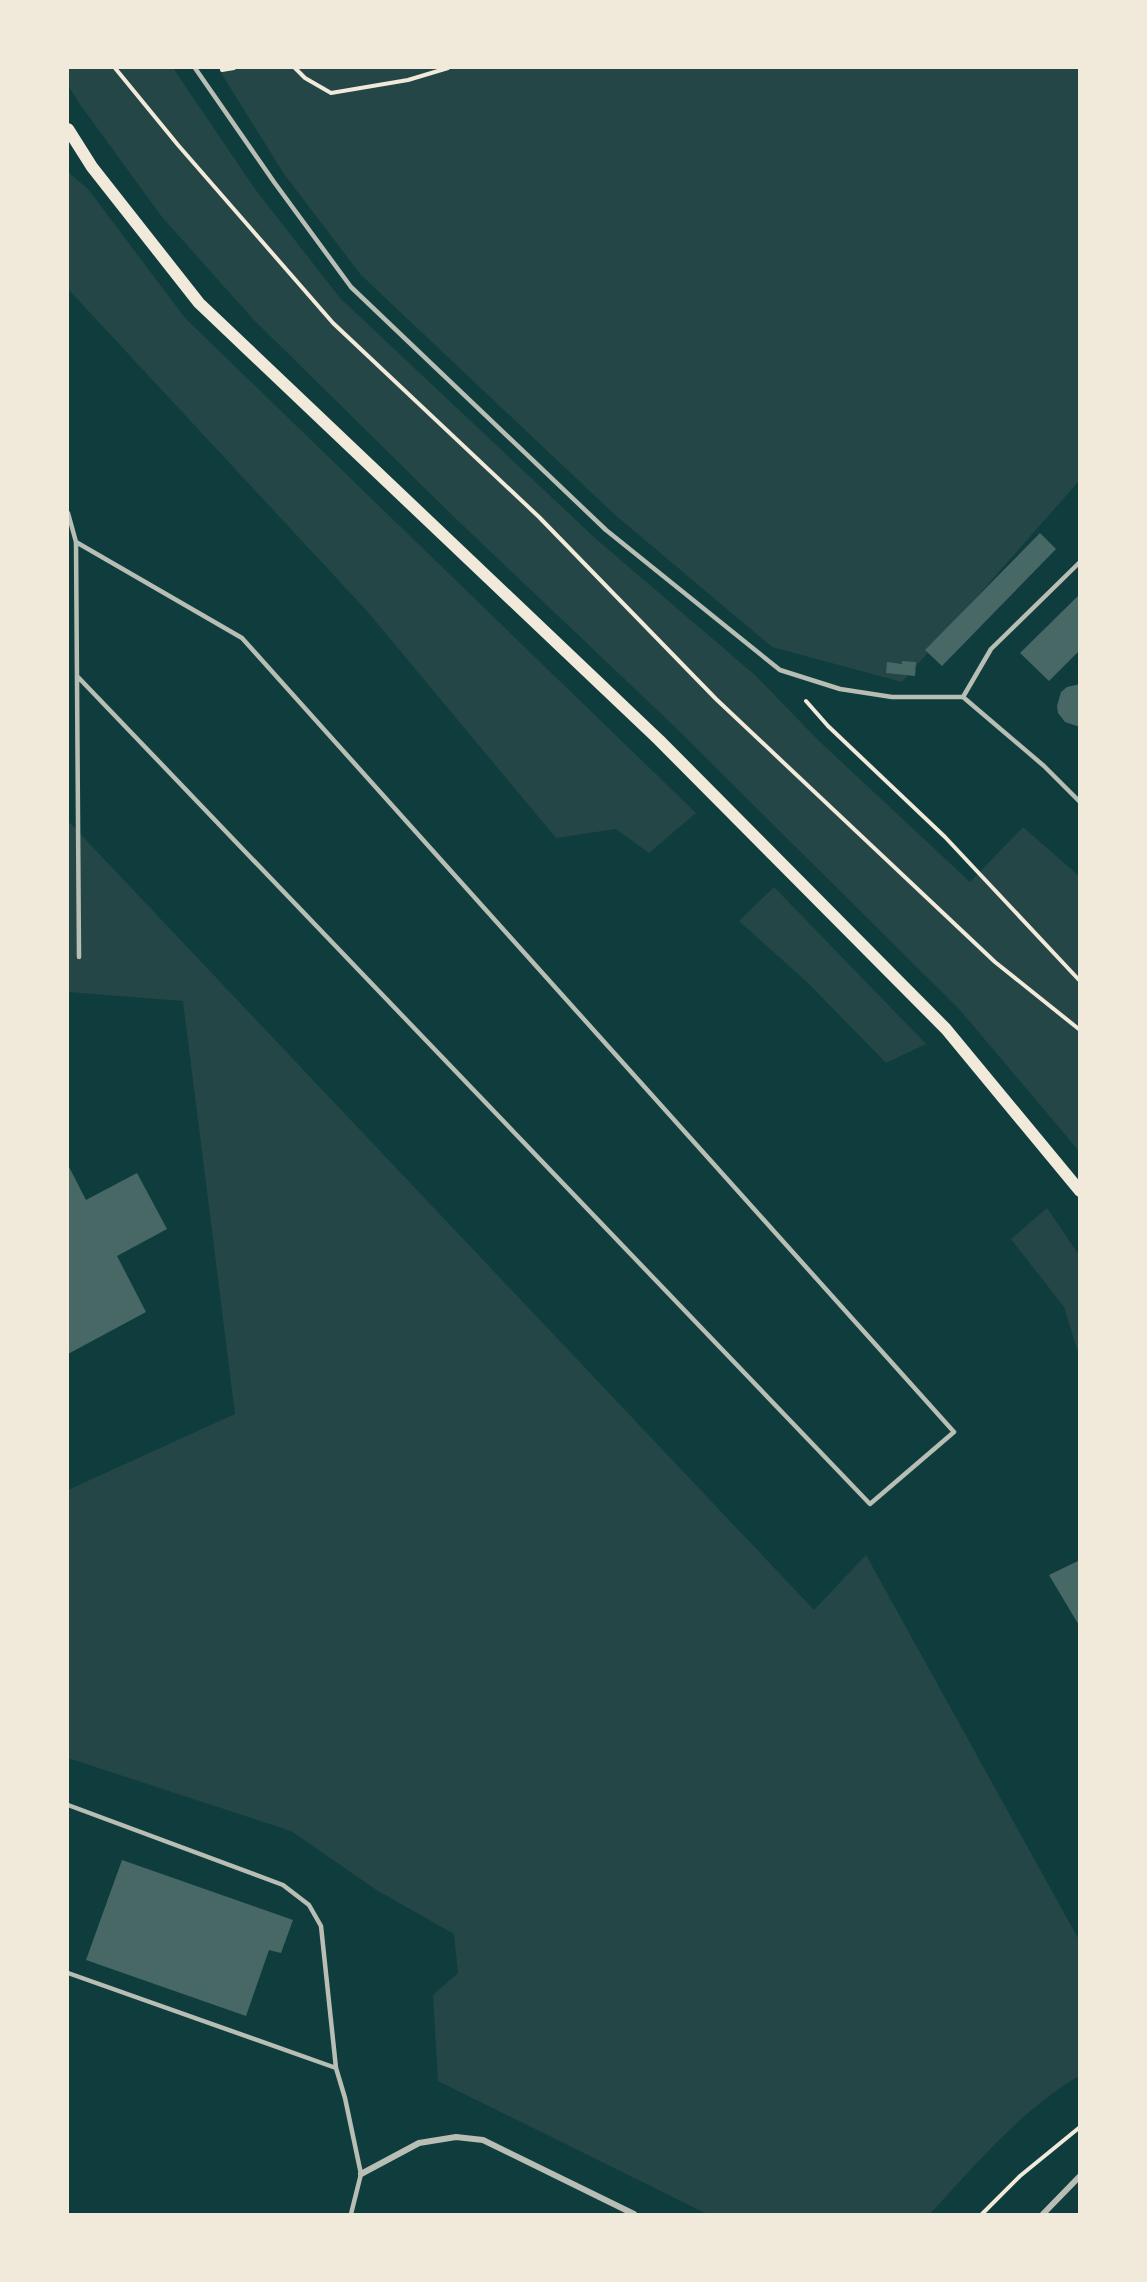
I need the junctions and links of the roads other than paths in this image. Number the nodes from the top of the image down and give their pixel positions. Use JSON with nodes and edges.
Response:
{"nodes":[{"id":1,"x":195,"y":68,"type":"edge"},
{"id":2,"x":68,"y":129,"type":"edge"},
{"id":3,"x":68,"y":513,"type":"edge"},
{"id":4,"x":76,"y":542,"type":"junction"},
{"id":5,"x":1080,"y":562,"type":"edge"},
{"id":6,"x":77,"y":676,"type":"junction"},
{"id":7,"x":963,"y":696,"type":"junction"},
{"id":8,"x":1080,"y":802,"type":"edge"},
{"id":9,"x":79,"y":957,"type":"dead end"},
{"id":10,"x":1080,"y":1191,"type":"edge"},
{"id":11,"x":68,"y":1805,"type":"edge"},
{"id":12,"x":68,"y":1972,"type":"edge"},
{"id":13,"x":336,"y":2068,"type":"junction"},
{"id":14,"x":361,"y":2174,"type":"junction"},
{"id":15,"x":1080,"y":2176,"type":"edge"},
{"id":16,"x":351,"y":2214,"type":"edge"},
{"id":17,"x":634,"y":2214,"type":"edge"},
{"id":18,"x":1043,"y":2214,"type":"edge"}],
"edges":[{"from":1,"to":7,"type":"lane"},
{"from":2,"to":10,"type":"main road"},
{"from":3,"to":4,"type":"lane"},
{"from":4,"to":6,"type":"lane"},
{"from":4,"to":6,"type":"lane"},
{"from":5,"to":7,"type":"lane"},
{"from":6,"to":9,"type":"lane"},
{"from":7,"to":8,"type":"lane"},
{"from":11,"to":13,"type":"lane"},
{"from":12,"to":13,"type":"lane"},
{"from":13,"to":14,"type":"lane"},
{"from":14,"to":16,"type":"lane"},
{"from":14,"to":17,"type":"street"},
{"from":15,"to":18,"type":"street"}]}
